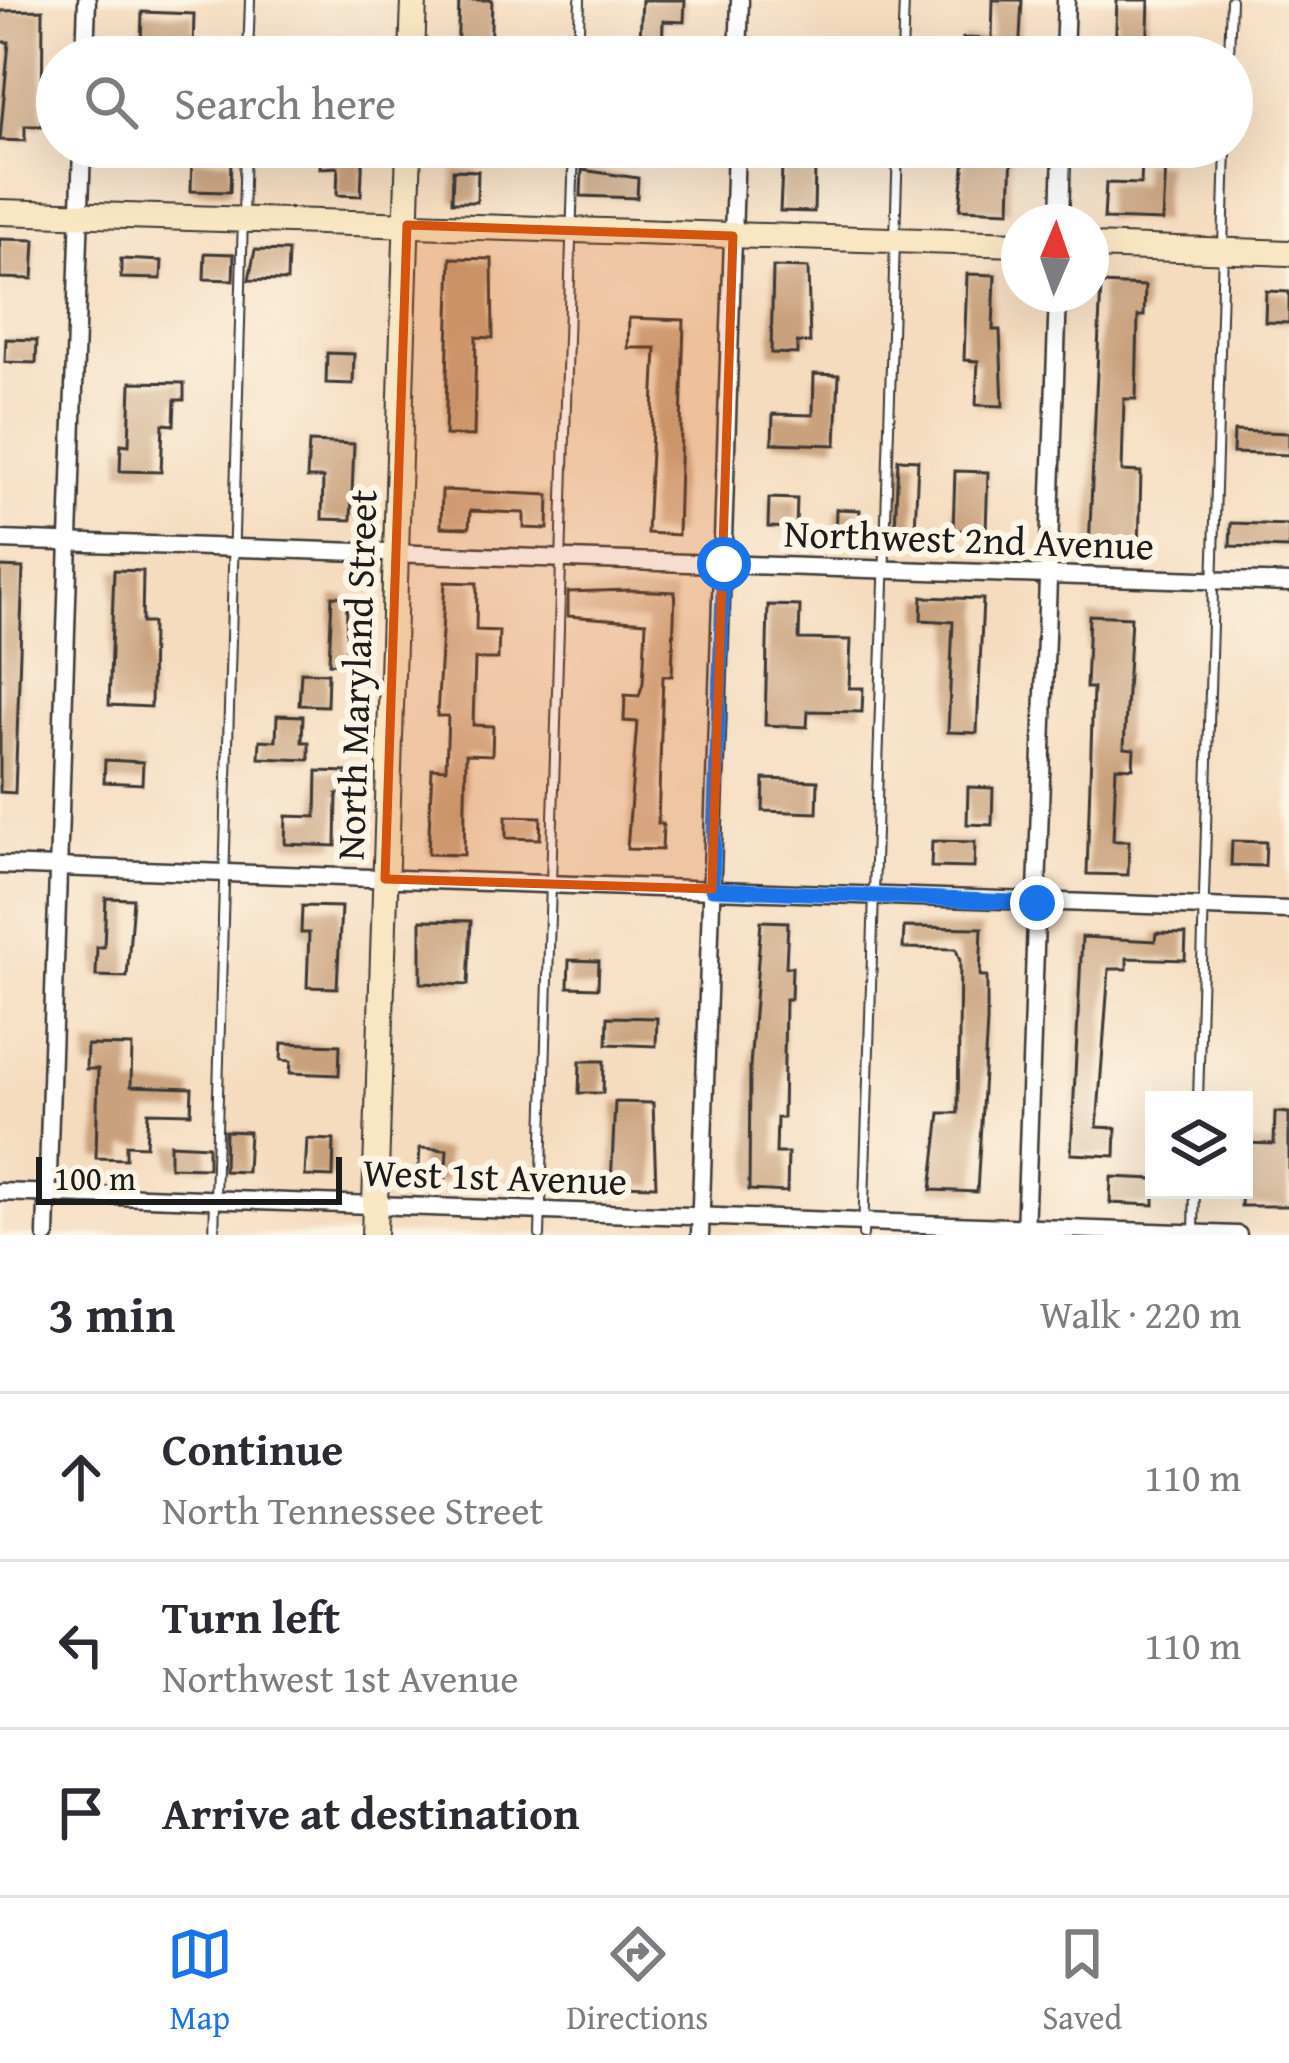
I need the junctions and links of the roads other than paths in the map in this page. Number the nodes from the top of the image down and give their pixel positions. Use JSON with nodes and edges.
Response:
{"nodes":[{"id":1,"x":87,"y":0,"type":"edge"},
{"id":2,"x":250,"y":0,"type":"edge"},
{"id":3,"x":414,"y":0,"type":"edge"},
{"id":4,"x":580,"y":0,"type":"edge"},
{"id":5,"x":740,"y":0,"type":"edge"},
{"id":6,"x":904,"y":0,"type":"edge"},
{"id":7,"x":1066,"y":0,"type":"edge"},
{"id":8,"x":1231,"y":0,"type":"edge"},
{"id":9,"x":86,"y":36,"type":"edge"},
{"id":10,"x":249,"y":36,"type":"edge"},
{"id":11,"x":413,"y":36,"type":"edge"},
{"id":12,"x":579,"y":36,"type":"edge"},
{"id":13,"x":739,"y":36,"type":"edge"},
{"id":14,"x":903,"y":36,"type":"edge"},
{"id":15,"x":1065,"y":36,"type":"edge"},
{"id":16,"x":1230,"y":36,"type":"edge"},
{"id":17,"x":81,"y":168,"type":"edge"},
{"id":18,"x":244,"y":168,"type":"edge"},
{"id":19,"x":409,"y":168,"type":"edge"},
{"id":20,"x":573,"y":168,"type":"edge"},
{"id":21,"x":736,"y":168,"type":"edge"},
{"id":22,"x":897,"y":168,"type":"edge"},
{"id":23,"x":1061,"y":168,"type":"edge"},
{"id":24,"x":1225,"y":168,"type":"edge"},
{"id":25,"x":1060,"y":204,"type":"edge"},
{"id":26,"x":0,"y":212,"type":"edge"},
{"id":27,"x":80,"y":215,"type":"junction"},
{"id":28,"x":242,"y":220,"type":"junction"},
{"id":29,"x":407,"y":225,"type":"junction"},
{"id":30,"x":571,"y":231,"type":"junction"},
{"id":31,"x":734,"y":236,"type":"junction"},
{"id":32,"x":895,"y":241,"type":"junction"},
{"id":33,"x":1001,"y":244,"type":"edge"},
{"id":34,"x":1109,"y":247,"type":"edge"},
{"id":35,"x":1221,"y":250,"type":"junction"},
{"id":36,"x":1289,"y":253,"type":"edge"},
{"id":37,"x":1057,"y":312,"type":"edge"},
{"id":38,"x":0,"y":539,"type":"edge"},
{"id":39,"x":71,"y":542,"type":"junction"},
{"id":40,"x":234,"y":548,"type":"junction"},
{"id":41,"x":397,"y":553,"type":"junction"},
{"id":42,"x":560,"y":558,"type":"junction"},
{"id":43,"x":724,"y":564,"type":"junction"},
{"id":44,"x":886,"y":569,"type":"junction"},
{"id":45,"x":1048,"y":574,"type":"junction"},
{"id":46,"x":1209,"y":580,"type":"junction"},
{"id":47,"x":1289,"y":583,"type":"edge"},
{"id":48,"x":0,"y":865,"type":"edge"},
{"id":49,"x":59,"y":866,"type":"junction"},
{"id":50,"x":223,"y":872,"type":"junction"},
{"id":51,"x":385,"y":878,"type":"junction"},
{"id":52,"x":551,"y":884,"type":"junction"},
{"id":53,"x":712,"y":889,"type":"junction"},
{"id":54,"x":875,"y":896,"type":"junction"},
{"id":55,"x":1037,"y":903,"type":"junction"},
{"id":56,"x":1204,"y":908,"type":"junction"},
{"id":57,"x":1289,"y":910,"type":"edge"},
{"id":58,"x":1198,"y":1091,"type":"edge"},
{"id":59,"x":0,"y":1192,"type":"edge"},
{"id":60,"x":48,"y":1194,"type":"junction"},
{"id":61,"x":216,"y":1199,"type":"junction"},
{"id":62,"x":1195,"y":1199,"type":"edge"},
{"id":63,"x":375,"y":1204,"type":"junction"},
{"id":64,"x":542,"y":1210,"type":"junction"},
{"id":65,"x":701,"y":1216,"type":"junction"},
{"id":66,"x":864,"y":1228,"type":"edge"},
{"id":67,"x":1025,"y":1231,"type":"edge"},
{"id":68,"x":1194,"y":1234,"type":"edge"},
{"id":69,"x":46,"y":1235,"type":"edge"},
{"id":70,"x":214,"y":1235,"type":"edge"},
{"id":71,"x":374,"y":1235,"type":"edge"},
{"id":72,"x":540,"y":1235,"type":"edge"},
{"id":73,"x":700,"y":1235,"type":"edge"},
{"id":74,"x":1238,"y":1235,"type":"edge"}],
"edges":[{"from":1,"to":9,"type":"street"},
{"from":2,"to":10,"type":"lane"},
{"from":3,"to":11,"type":"street"},
{"from":4,"to":12,"type":"lane"},
{"from":5,"to":13,"type":"street"},
{"from":6,"to":14,"type":"lane"},
{"from":7,"to":15,"type":"street"},
{"from":8,"to":16,"type":"lane"},
{"from":17,"to":27,"type":"street"},
{"from":18,"to":28,"type":"lane"},
{"from":19,"to":29,"type":"street","name":"North Maryland Street"},
{"from":20,"to":30,"type":"lane"},
{"from":21,"to":31,"type":"street"},
{"from":22,"to":32,"type":"lane"},
{"from":23,"to":25,"type":"street"},
{"from":24,"to":35,"type":"lane"},
{"from":26,"to":27,"type":"street"},
{"from":27,"to":28,"type":"street"},
{"from":27,"to":39,"type":"street"},
{"from":28,"to":29,"type":"street"},
{"from":28,"to":40,"type":"lane"},
{"from":29,"to":30,"type":"street"},
{"from":29,"to":41,"type":"street","name":"North Maryland Street"},
{"from":30,"to":31,"type":"street"},
{"from":30,"to":42,"type":"lane"},
{"from":31,"to":32,"type":"street"},
{"from":31,"to":43,"type":"street"},
{"from":32,"to":33,"type":"street"},
{"from":32,"to":44,"type":"lane"},
{"from":34,"to":35,"type":"street"},
{"from":35,"to":36,"type":"street"},
{"from":35,"to":46,"type":"lane"},
{"from":37,"to":45,"type":"street"},
{"from":38,"to":39,"type":"street","name":"Northwest 2nd Avenue"},
{"from":39,"to":40,"type":"street","name":"Northwest 2nd Avenue"},
{"from":39,"to":49,"type":"street"},
{"from":40,"to":41,"type":"street","name":"Northwest 2nd Avenue"},
{"from":40,"to":50,"type":"lane"},
{"from":41,"to":42,"type":"street","name":"Northwest 2nd Avenue"},
{"from":41,"to":51,"type":"street","name":"North Maryland Street"},
{"from":42,"to":43,"type":"street","name":"Northwest 2nd Avenue"},
{"from":42,"to":52,"type":"lane"},
{"from":43,"to":44,"type":"street","name":"Northwest 2nd Avenue"},
{"from":43,"to":53,"type":"street"},
{"from":44,"to":45,"type":"street","name":"Northwest 2nd Avenue"},
{"from":44,"to":54,"type":"lane"},
{"from":45,"to":46,"type":"street","name":"Northwest 2nd Avenue"},
{"from":45,"to":55,"type":"street"},
{"from":46,"to":47,"type":"street","name":"Northwest 2nd Avenue"},
{"from":46,"to":56,"type":"lane"},
{"from":48,"to":49,"type":"street"},
{"from":49,"to":50,"type":"street"},
{"from":49,"to":60,"type":"street"},
{"from":50,"to":51,"type":"street"},
{"from":50,"to":61,"type":"lane"},
{"from":51,"to":52,"type":"street"},
{"from":51,"to":63,"type":"street","name":"North Maryland Street"},
{"from":52,"to":53,"type":"street"},
{"from":52,"to":64,"type":"lane"},
{"from":53,"to":54,"type":"street"},
{"from":53,"to":65,"type":"street"},
{"from":54,"to":55,"type":"street"},
{"from":54,"to":66,"type":"lane"},
{"from":55,"to":56,"type":"street"},
{"from":55,"to":67,"type":"street"},
{"from":56,"to":57,"type":"street"},
{"from":56,"to":58,"type":"lane"},
{"from":59,"to":60,"type":"street","name":"West 1st Avenue"},
{"from":60,"to":61,"type":"street","name":"West 1st Avenue"},
{"from":60,"to":69,"type":"street"},
{"from":61,"to":63,"type":"street","name":"West 1st Avenue"},
{"from":61,"to":70,"type":"lane"},
{"from":62,"to":68,"type":"lane"},
{"from":63,"to":64,"type":"street","name":"West 1st Avenue"},
{"from":63,"to":71,"type":"street","name":"North Maryland Street"},
{"from":64,"to":65,"type":"street","name":"West 1st Avenue"},
{"from":64,"to":72,"type":"lane"},
{"from":65,"to":66,"type":"street","name":"West 1st Avenue"},
{"from":65,"to":73,"type":"street"},
{"from":66,"to":67,"type":"street","name":"West 1st Avenue"},
{"from":67,"to":68,"type":"street","name":"West 1st Avenue"},
{"from":68,"to":74,"type":"street","name":"West 1st Avenue"}]}
